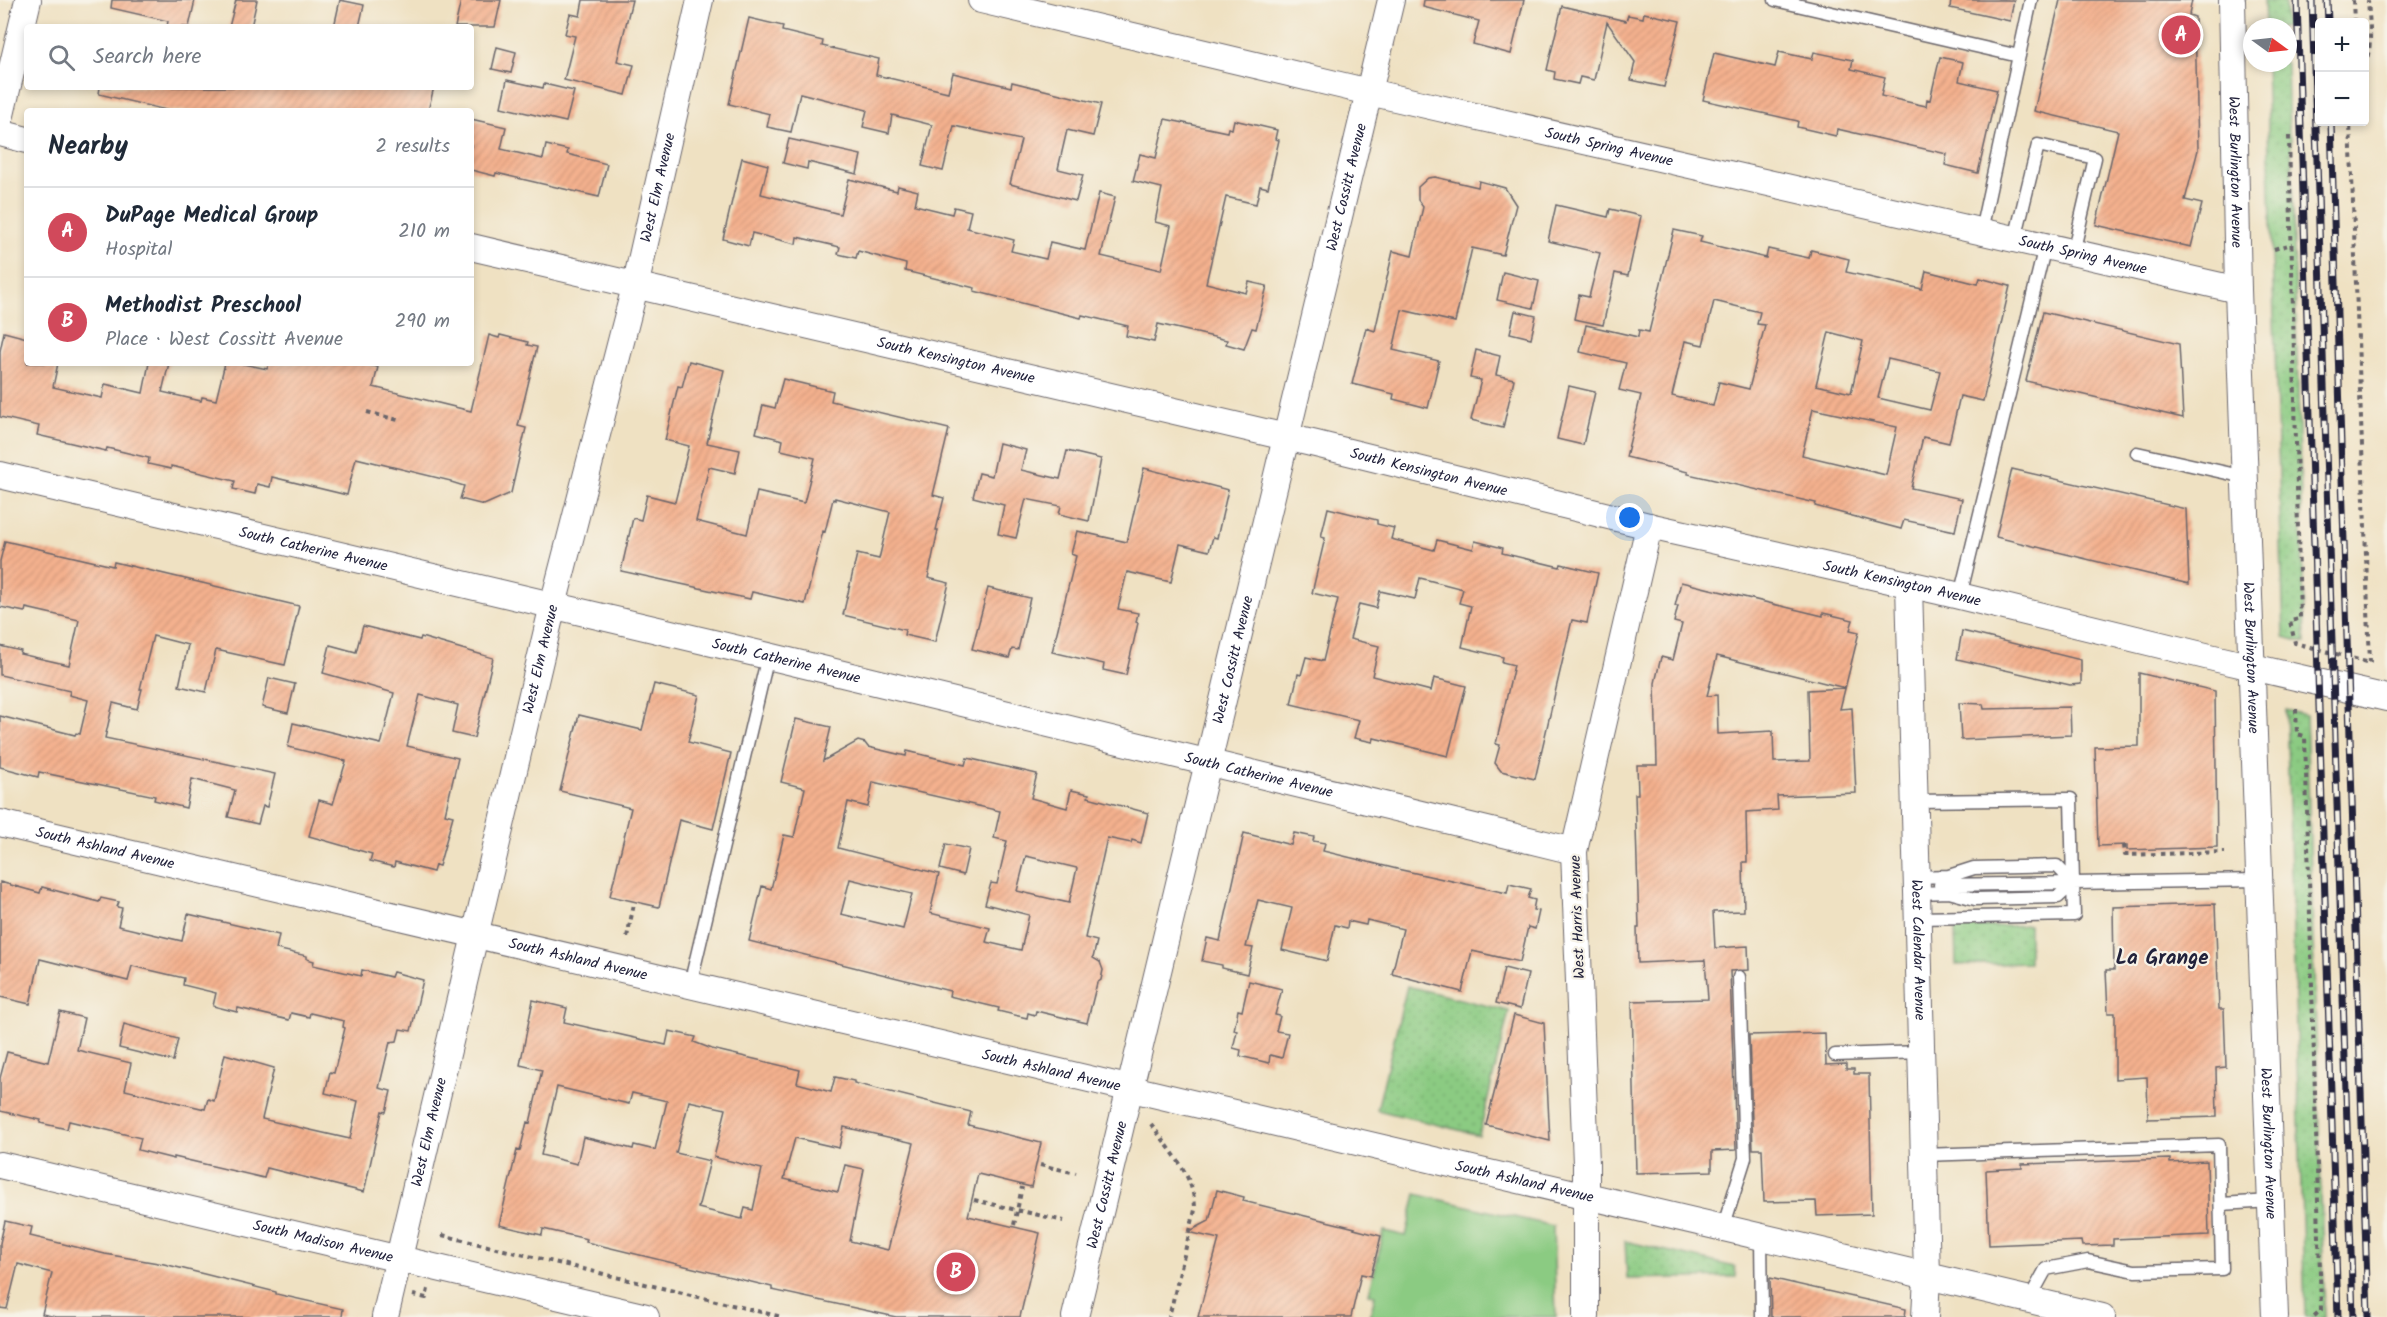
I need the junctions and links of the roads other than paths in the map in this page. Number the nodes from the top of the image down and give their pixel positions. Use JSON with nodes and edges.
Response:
{"nodes":[{"id":1,"x":28,"y":0,"type":"edge"},
{"id":2,"x":700,"y":0,"type":"edge"},
{"id":3,"x":981,"y":0,"type":"edge"},
{"id":4,"x":1391,"y":0,"type":"edge"},
{"id":5,"x":1775,"y":0,"type":"edge"},
{"id":6,"x":2031,"y":0,"type":"edge"},
{"id":7,"x":2232,"y":0,"type":"edge"},
{"id":8,"x":2019,"y":56,"type":"junction"},
{"id":9,"x":1369,"y":92,"type":"junction"},
{"id":10,"x":0,"y":118,"type":"edge"},
{"id":11,"x":0,"y":133,"type":"edge"},
{"id":12,"x":24,"y":139,"type":"edge"},
{"id":13,"x":1981,"y":231,"type":"junction"},
{"id":14,"x":2015,"y":239,"type":"junction"},
{"id":15,"x":2045,"y":246,"type":"junction"},
{"id":16,"x":474,"y":249,"type":"edge"},
{"id":17,"x":2073,"y":253,"type":"junction"},
{"id":18,"x":635,"y":287,"type":"junction"},
{"id":19,"x":2238,"y":291,"type":"junction"},
{"id":20,"x":1286,"y":437,"type":"junction"},
{"id":21,"x":2137,"y":453,"type":"dead end"},
{"id":22,"x":0,"y":475,"type":"edge"},
{"id":23,"x":2245,"y":477,"type":"junction"},
{"id":24,"x":1649,"y":526,"type":"junction"},
{"id":25,"x":1908,"y":584,"type":"junction"},
{"id":26,"x":1960,"y":596,"type":"junction"},
{"id":27,"x":553,"y":605,"type":"junction"},
{"id":28,"x":768,"y":656,"type":"junction"},
{"id":29,"x":2253,"y":668,"type":"junction"},
{"id":30,"x":2387,"y":698,"type":"edge"},
{"id":31,"x":1209,"y":761,"type":"junction"},
{"id":32,"x":1914,"y":801,"type":"junction"},
{"id":33,"x":0,"y":823,"type":"edge"},
{"id":34,"x":1574,"y":851,"type":"junction"},
{"id":35,"x":2260,"y":880,"type":"junction"},
{"id":36,"x":2073,"y":883,"type":"junction"},
{"id":37,"x":1917,"y":885,"type":"junction"},
{"id":38,"x":1917,"y":918,"type":"junction"},
{"id":39,"x":477,"y":935,"type":"junction"},
{"id":40,"x":1739,"y":977,"type":"dead end"},
{"id":41,"x":690,"y":985,"type":"junction"},
{"id":42,"x":1921,"y":1052,"type":"junction"},
{"id":43,"x":1835,"y":1055,"type":"dead end"},
{"id":44,"x":1130,"y":1089,"type":"junction"},
{"id":45,"x":1923,"y":1155,"type":"junction"},
{"id":46,"x":0,"y":1165,"type":"edge"},
{"id":47,"x":1586,"y":1196,"type":"junction"},
{"id":48,"x":2272,"y":1201,"type":"junction"},
{"id":49,"x":2221,"y":1204,"type":"junction"},
{"id":50,"x":1723,"y":1228,"type":"junction"},
{"id":51,"x":1761,"y":1237,"type":"junction"},
{"id":52,"x":399,"y":1259,"type":"junction"},
{"id":53,"x":1927,"y":1276,"type":"junction"},
{"id":54,"x":2029,"y":1300,"type":"junction"},
{"id":55,"x":385,"y":1317,"type":"edge"},
{"id":56,"x":646,"y":1317,"type":"edge"},
{"id":57,"x":1075,"y":1317,"type":"edge"},
{"id":58,"x":1586,"y":1317,"type":"edge"},
{"id":59,"x":1762,"y":1317,"type":"edge"},
{"id":60,"x":1925,"y":1317,"type":"edge"},
{"id":61,"x":2102,"y":1317,"type":"edge"},
{"id":62,"x":2276,"y":1317,"type":"edge"}],
"edges":[{"from":1,"to":10,"type":"street"},
{"from":2,"to":18,"type":"street","name":"West Elm Avenue"},
{"from":3,"to":9,"type":"street","name":"South Spring Avenue"},
{"from":4,"to":9,"type":"street","name":"West Cossitt Avenue"},
{"from":5,"to":8,"type":"lane"},
{"from":6,"to":8,"type":"lane"},
{"from":7,"to":19,"type":"street","name":"West Burlington Avenue"},
{"from":8,"to":13,"type":"lane"},
{"from":9,"to":13,"type":"street","name":"South Spring Avenue"},
{"from":9,"to":20,"type":"street","name":"West Cossitt Avenue"},
{"from":11,"to":12,"type":"street"},
{"from":13,"to":14,"type":"street","name":"South Spring Avenue"},
{"from":14,"to":15,"type":"street","name":"South Spring Avenue"},
{"from":14,"to":17,"type":"lane"},
{"from":15,"to":17,"type":"street","name":"South Spring Avenue"},
{"from":15,"to":26,"type":"lane"},
{"from":16,"to":18,"type":"street","name":"South Kensington Avenue"},
{"from":17,"to":19,"type":"street","name":"South Spring Avenue"},
{"from":18,"to":20,"type":"street","name":"South Kensington Avenue"},
{"from":18,"to":27,"type":"street","name":"West Elm Avenue"},
{"from":19,"to":23,"type":"street","name":"West Burlington Avenue"},
{"from":20,"to":24,"type":"street","name":"South Kensington Avenue"},
{"from":20,"to":31,"type":"street","name":"West Cossitt Avenue"},
{"from":21,"to":23,"type":"lane"},
{"from":22,"to":27,"type":"street","name":"South Catherine Avenue"},
{"from":23,"to":29,"type":"street","name":"West Burlington Avenue"},
{"from":24,"to":25,"type":"street","name":"South Kensington Avenue"},
{"from":24,"to":34,"type":"street","name":"West Harris Avenue"},
{"from":25,"to":26,"type":"street","name":"South Kensington Avenue"},
{"from":25,"to":32,"type":"street","name":"West Calendar Avenue"},
{"from":26,"to":29,"type":"street","name":"South Kensington Avenue"},
{"from":27,"to":28,"type":"street","name":"South Catherine Avenue"},
{"from":27,"to":39,"type":"street","name":"West Elm Avenue"},
{"from":28,"to":31,"type":"street","name":"South Catherine Avenue"},
{"from":28,"to":41,"type":"lane"},
{"from":29,"to":30,"type":"street","name":"South Kensington Avenue"},
{"from":29,"to":35,"type":"street","name":"West Burlington Avenue"},
{"from":31,"to":34,"type":"street","name":"South Catherine Avenue"},
{"from":31,"to":44,"type":"street","name":"West Cossitt Avenue"},
{"from":32,"to":36,"type":"lane"},
{"from":32,"to":37,"type":"street","name":"West Calendar Avenue"},
{"from":33,"to":39,"type":"street","name":"South Ashland Avenue"},
{"from":34,"to":47,"type":"street","name":"West Harris Avenue"},
{"from":35,"to":36,"type":"lane"},
{"from":35,"to":48,"type":"street","name":"West Burlington Avenue"},
{"from":36,"to":37,"type":"lane"},
{"from":36,"to":37,"type":"lane"},
{"from":36,"to":38,"type":"lane"},
{"from":37,"to":38,"type":"street","name":"West Calendar Avenue"},
{"from":38,"to":42,"type":"street","name":"West Calendar Avenue"},
{"from":39,"to":41,"type":"street","name":"South Ashland Avenue"},
{"from":39,"to":52,"type":"street","name":"West Elm Avenue"},
{"from":40,"to":50,"type":"lane"},
{"from":41,"to":44,"type":"street","name":"South Ashland Avenue"},
{"from":42,"to":43,"type":"lane"},
{"from":42,"to":45,"type":"street","name":"West Calendar Avenue"},
{"from":44,"to":47,"type":"street","name":"South Ashland Avenue"},
{"from":44,"to":57,"type":"street","name":"West Cossitt Avenue"},
{"from":45,"to":49,"type":"lane"},
{"from":45,"to":53,"type":"street","name":"West Calendar Avenue"},
{"from":46,"to":52,"type":"street","name":"South Madison Avenue"},
{"from":47,"to":50,"type":"street","name":"South Ashland Avenue"},
{"from":47,"to":58,"type":"street","name":"West Harris Avenue"},
{"from":48,"to":49,"type":"lane"},
{"from":48,"to":62,"type":"street","name":"West Burlington Avenue"},
{"from":49,"to":54,"type":"lane"},
{"from":50,"to":51,"type":"street","name":"South Ashland Avenue"},
{"from":51,"to":53,"type":"street","name":"South Ashland Avenue"},
{"from":51,"to":59,"type":"lane"},
{"from":52,"to":55,"type":"street","name":"West Elm Avenue"},
{"from":52,"to":56,"type":"street","name":"South Madison Avenue"},
{"from":53,"to":54,"type":"street","name":"South Ashland Avenue"},
{"from":53,"to":60,"type":"street","name":"West Calendar Avenue"},
{"from":54,"to":61,"type":"street","name":"South Ashland Avenue"}]}
